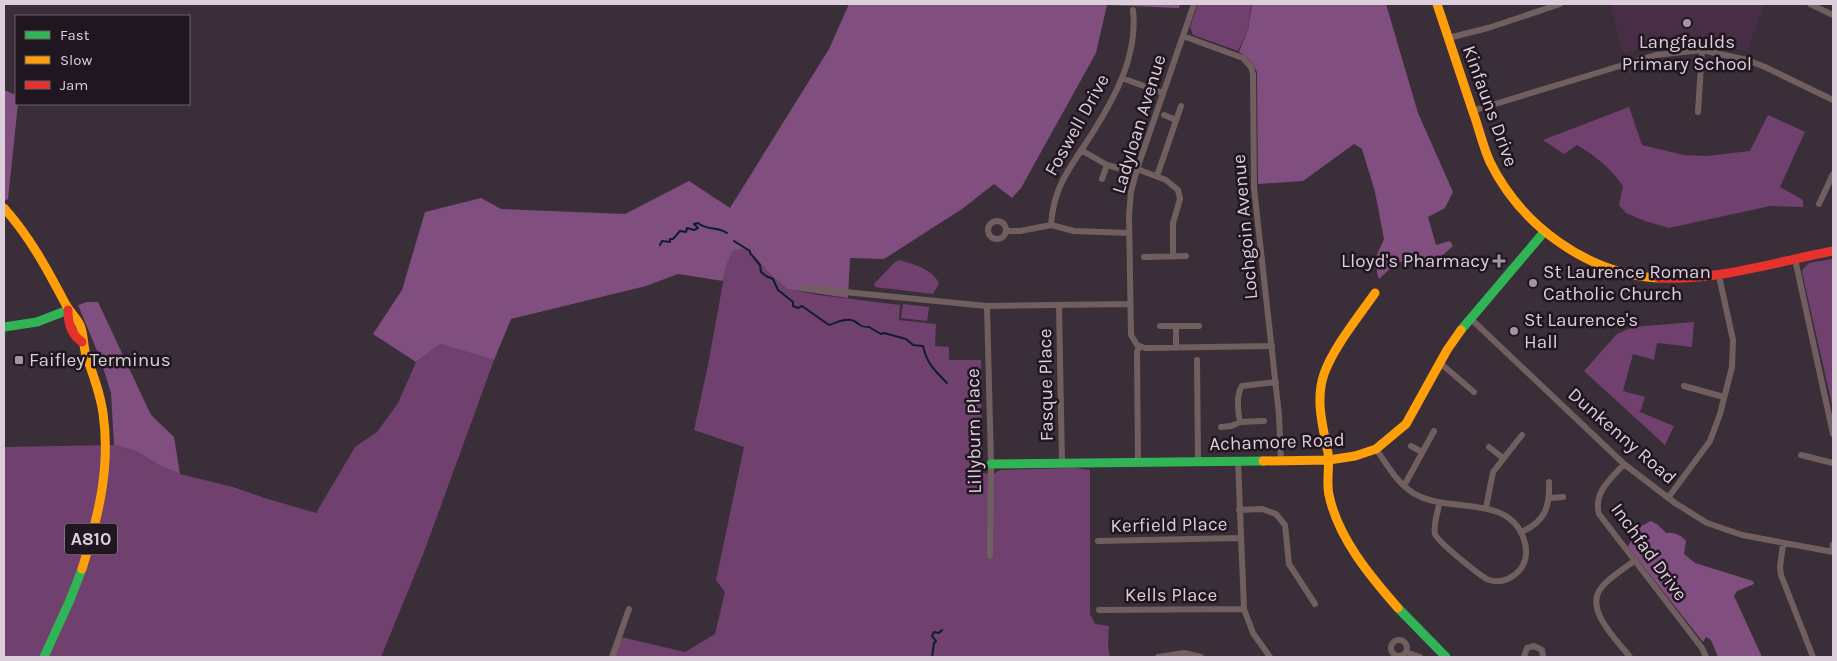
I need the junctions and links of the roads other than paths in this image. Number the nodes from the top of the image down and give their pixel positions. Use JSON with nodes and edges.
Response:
{"nodes":[{"id":1,"x":1194,"y":4,"type":"edge"},
{"id":2,"x":1437,"y":4,"type":"edge"},
{"id":3,"x":1560,"y":4,"type":"edge"},
{"id":4,"x":1810,"y":4,"type":"edge"},
{"id":5,"x":1133,"y":10,"type":"dead end"},
{"id":6,"x":1833,"y":15,"type":"edge"},
{"id":7,"x":1182,"y":36,"type":"junction"},
{"id":8,"x":1448,"y":38,"type":"junction"},
{"id":9,"x":1702,"y":50,"type":"junction"},
{"id":10,"x":1122,"y":78,"type":"junction"},
{"id":11,"x":1163,"y":93,"type":"junction"},
{"id":12,"x":1833,"y":100,"type":"edge"},
{"id":13,"x":1181,"y":106,"type":"dead end"},
{"id":14,"x":1472,"y":111,"type":"junction"},
{"id":15,"x":1698,"y":112,"type":"dead end"},
{"id":16,"x":1164,"y":115,"type":"dead end"},
{"id":17,"x":1176,"y":120,"type":"junction"},
{"id":18,"x":1081,"y":150,"type":"junction"},
{"id":19,"x":1107,"y":165,"type":"junction"},
{"id":20,"x":1136,"y":169,"type":"junction"},
{"id":21,"x":1125,"y":170,"type":"dead end"},
{"id":22,"x":1833,"y":174,"type":"edge"},
{"id":23,"x":1157,"y":176,"type":"junction"},
{"id":24,"x":1102,"y":179,"type":"dead end"},
{"id":25,"x":1819,"y":204,"type":"dead end"},
{"id":26,"x":4,"y":208,"type":"edge"},
{"id":27,"x":1051,"y":225,"type":"junction"},
{"id":28,"x":1006,"y":231,"type":"dead end"},
{"id":29,"x":1544,"y":232,"type":"junction"},
{"id":30,"x":1129,"y":233,"type":"junction"},
{"id":31,"x":1833,"y":251,"type":"edge"},
{"id":32,"x":1173,"y":256,"type":"junction"},
{"id":33,"x":1186,"y":256,"type":"dead end"},
{"id":34,"x":1144,"y":257,"type":"dead end"},
{"id":35,"x":1794,"y":259,"type":"junction"},
{"id":36,"x":1719,"y":276,"type":"junction"},
{"id":37,"x":804,"y":288,"type":"dead end"},
{"id":38,"x":1375,"y":293,"type":"dead end"},
{"id":39,"x":1130,"y":304,"type":"junction"},
{"id":40,"x":987,"y":306,"type":"junction"},
{"id":41,"x":1059,"y":306,"type":"junction"},
{"id":42,"x":68,"y":310,"type":"junction"},
{"id":43,"x":52,"y":317,"type":"junction"},
{"id":44,"x":1470,"y":318,"type":"junction"},
{"id":45,"x":69,"y":325,"type":"junction"},
{"id":46,"x":1160,"y":326,"type":"dead end"},
{"id":47,"x":1176,"y":326,"type":"junction"},
{"id":48,"x":1199,"y":326,"type":"dead end"},
{"id":49,"x":4,"y":327,"type":"edge"},
{"id":50,"x":82,"y":342,"type":"junction"},
{"id":51,"x":1138,"y":345,"type":"junction"},
{"id":52,"x":1272,"y":346,"type":"junction"},
{"id":53,"x":1176,"y":348,"type":"junction"},
{"id":54,"x":1197,"y":360,"type":"dead end"},
{"id":55,"x":1439,"y":362,"type":"junction"},
{"id":56,"x":1276,"y":382,"type":"junction"},
{"id":57,"x":1684,"y":386,"type":"dead end"},
{"id":58,"x":1474,"y":392,"type":"dead end"},
{"id":59,"x":1724,"y":397,"type":"junction"},
{"id":60,"x":1264,"y":421,"type":"dead end"},
{"id":61,"x":1240,"y":422,"type":"junction"},
{"id":62,"x":1221,"y":427,"type":"dead end"},
{"id":63,"x":1434,"y":431,"type":"dead end"},
{"id":64,"x":1833,"y":434,"type":"edge"},
{"id":65,"x":1522,"y":435,"type":"dead end"},
{"id":66,"x":1411,"y":446,"type":"dead end"},
{"id":67,"x":1488,"y":447,"type":"dead end"},
{"id":68,"x":1376,"y":449,"type":"junction"},
{"id":69,"x":1422,"y":452,"type":"junction"},
{"id":70,"x":1802,"y":454,"type":"dead end"},
{"id":71,"x":1503,"y":458,"type":"junction"},
{"id":72,"x":1329,"y":460,"type":"junction"},
{"id":73,"x":1198,"y":461,"type":"junction"},
{"id":74,"x":1238,"y":461,"type":"junction"},
{"id":75,"x":1281,"y":461,"type":"junction"},
{"id":76,"x":1138,"y":462,"type":"junction"},
{"id":77,"x":1062,"y":463,"type":"junction"},
{"id":78,"x":1833,"y":463,"type":"edge"},
{"id":79,"x":991,"y":464,"type":"junction"},
{"id":80,"x":1624,"y":464,"type":"junction"},
{"id":81,"x":1549,"y":482,"type":"dead end"},
{"id":82,"x":1404,"y":486,"type":"junction"},
{"id":83,"x":1564,"y":497,"type":"dead end"},
{"id":84,"x":1550,"y":498,"type":"junction"},
{"id":85,"x":1668,"y":498,"type":"junction"},
{"id":86,"x":1439,"y":504,"type":"junction"},
{"id":87,"x":1486,"y":508,"type":"junction"},
{"id":88,"x":1239,"y":510,"type":"junction"},
{"id":89,"x":1521,"y":532,"type":"junction"},
{"id":90,"x":1240,"y":538,"type":"junction"},
{"id":91,"x":1098,"y":541,"type":"dead end"},
{"id":92,"x":1783,"y":544,"type":"junction"},
{"id":93,"x":1833,"y":544,"type":"edge"},
{"id":94,"x":1833,"y":552,"type":"edge"},
{"id":95,"x":990,"y":556,"type":"dead end"},
{"id":96,"x":1634,"y":561,"type":"junction"},
{"id":97,"x":1315,"y":604,"type":"dead end"},
{"id":98,"x":629,"y":609,"type":"dead end"},
{"id":99,"x":1244,"y":609,"type":"junction"},
{"id":100,"x":1099,"y":610,"type":"dead end"},
{"id":101,"x":1406,"y":652,"type":"dead end"},
{"id":102,"x":44,"y":657,"type":"edge"},
{"id":103,"x":612,"y":657,"type":"edge"},
{"id":104,"x":1158,"y":657,"type":"edge"},
{"id":105,"x":1201,"y":657,"type":"edge"},
{"id":106,"x":1270,"y":657,"type":"edge"},
{"id":107,"x":1420,"y":657,"type":"edge"},
{"id":108,"x":1446,"y":657,"type":"edge"},
{"id":109,"x":1524,"y":657,"type":"edge"},
{"id":110,"x":1543,"y":657,"type":"edge"},
{"id":111,"x":1630,"y":657,"type":"edge"},
{"id":112,"x":1706,"y":657,"type":"edge"},
{"id":113,"x":1813,"y":657,"type":"edge"}],
"edges":[{"from":1,"to":7,"type":"street","name":"Ladyloan Avenue"},
{"from":2,"to":8,"type":"street","name":"Kinfauns Drive"},
{"from":3,"to":8,"type":"street"},
{"from":4,"to":6,"type":"street"},
{"from":5,"to":10,"type":"street","name":"Foswell Drive"},
{"from":7,"to":11,"type":"street","name":"Ladyloan Avenue"},
{"from":7,"to":52,"type":"street","name":"Lochgoin Avenue"},
{"from":8,"to":14,"type":"street","name":"Kinfauns Drive"},
{"from":9,"to":12,"type":"street"},
{"from":9,"to":14,"type":"street"},
{"from":9,"to":15,"type":"street"},
{"from":10,"to":11,"type":"street"},
{"from":10,"to":18,"type":"street","name":"Foswell Drive"},
{"from":11,"to":20,"type":"street","name":"Ladyloan Avenue"},
{"from":13,"to":17,"type":"street"},
{"from":14,"to":29,"type":"street","name":"Kinfauns Drive"},
{"from":16,"to":17,"type":"street"},
{"from":17,"to":23,"type":"street"},
{"from":18,"to":19,"type":"street"},
{"from":18,"to":27,"type":"street","name":"Foswell Drive"},
{"from":19,"to":21,"type":"street"},
{"from":19,"to":24,"type":"street"},
{"from":20,"to":23,"type":"street"},
{"from":20,"to":30,"type":"street","name":"Ladyloan Avenue"},
{"from":22,"to":25,"type":"street"},
{"from":23,"to":32,"type":"street"},
{"from":26,"to":42,"type":"street","number":"A810"},
{"from":27,"to":28,"type":"street"},
{"from":27,"to":30,"type":"street"},
{"from":29,"to":36,"type":"street","name":"Kinfauns Drive"},
{"from":29,"to":44,"type":"street","name":"Achamore Road"},
{"from":30,"to":39,"type":"street","name":"Ladyloan Avenue"},
{"from":31,"to":35,"type":"street","name":"Kinfauns Drive"},
{"from":32,"to":33,"type":"street"},
{"from":32,"to":34,"type":"street"},
{"from":35,"to":36,"type":"street","name":"Kinfauns Drive"},
{"from":35,"to":64,"type":"street"},
{"from":36,"to":59,"type":"street"},
{"from":37,"to":40,"type":"street"},
{"from":38,"to":72,"type":"street"},
{"from":39,"to":41,"type":"street"},
{"from":39,"to":51,"type":"street","name":"Ladyloan Avenue"},
{"from":40,"to":41,"type":"street"},
{"from":40,"to":79,"type":"street","name":"Lillyburn Place"},
{"from":41,"to":77,"type":"street","name":"Fasque Place"},
{"from":42,"to":43,"type":"street"},
{"from":42,"to":45,"type":"street","number":"A810"},
{"from":42,"to":50,"type":"street","number":"A810"},
{"from":43,"to":45,"type":"street"},
{"from":43,"to":49,"type":"street"},
{"from":44,"to":55,"type":"street","name":"Achamore Road"},
{"from":44,"to":80,"type":"street","name":"Dunkenny Road"},
{"from":45,"to":50,"type":"street","number":"A810"},
{"from":46,"to":47,"type":"street"},
{"from":47,"to":48,"type":"street"},
{"from":47,"to":53,"type":"street"},
{"from":50,"to":102,"type":"street","number":"A810"},
{"from":51,"to":53,"type":"street"},
{"from":51,"to":76,"type":"street","name":"Ladyloan Avenue"},
{"from":52,"to":53,"type":"street"},
{"from":52,"to":56,"type":"street","name":"Lochgoin Avenue"},
{"from":54,"to":73,"type":"street"},
{"from":55,"to":58,"type":"street"},
{"from":55,"to":68,"type":"street","name":"Achamore Road"},
{"from":56,"to":61,"type":"street"},
{"from":56,"to":75,"type":"street","name":"Lochgoin Avenue"},
{"from":57,"to":59,"type":"street"},
{"from":59,"to":85,"type":"street"},
{"from":60,"to":61,"type":"street"},
{"from":61,"to":62,"type":"street"},
{"from":63,"to":69,"type":"street"},
{"from":65,"to":71,"type":"street"},
{"from":66,"to":69,"type":"street"},
{"from":67,"to":71,"type":"street"},
{"from":68,"to":72,"type":"street","name":"Achamore Road"},
{"from":68,"to":82,"type":"street"},
{"from":69,"to":82,"type":"street"},
{"from":70,"to":78,"type":"street"},
{"from":71,"to":87,"type":"street"},
{"from":72,"to":75,"type":"street","name":"Achamore Road"},
{"from":72,"to":108,"type":"street"},
{"from":73,"to":74,"type":"street","name":"Achamore Road"},
{"from":73,"to":76,"type":"street","name":"Achamore Road"},
{"from":74,"to":75,"type":"street","name":"Achamore Road"},
{"from":74,"to":88,"type":"street"},
{"from":76,"to":77,"type":"street","name":"Achamore Road"},
{"from":77,"to":79,"type":"street","name":"Achamore Road"},
{"from":79,"to":95,"type":"street","name":"Lillyburn Place"},
{"from":80,"to":85,"type":"street","name":"Dunkenny Road"},
{"from":80,"to":96,"type":"street","name":"Inchfad Drive"},
{"from":81,"to":84,"type":"street"},
{"from":82,"to":86,"type":"street"},
{"from":83,"to":84,"type":"street"},
{"from":84,"to":89,"type":"street"},
{"from":85,"to":92,"type":"street","name":"Dunkenny Road"},
{"from":86,"to":87,"type":"street"},
{"from":86,"to":89,"type":"street"},
{"from":87,"to":89,"type":"street"},
{"from":88,"to":90,"type":"street"},
{"from":88,"to":97,"type":"street"},
{"from":90,"to":91,"type":"street","name":"Kerfield Place"},
{"from":90,"to":99,"type":"street"},
{"from":92,"to":94,"type":"street","name":"Dunkenny Road"},
{"from":92,"to":113,"type":"street"},
{"from":93,"to":94,"type":"street"},
{"from":96,"to":111,"type":"street"},
{"from":96,"to":112,"type":"street","name":"Inchfad Drive"},
{"from":98,"to":103,"type":"street"},
{"from":99,"to":100,"type":"street","name":"Kells Place"},
{"from":99,"to":106,"type":"street"},
{"from":101,"to":107,"type":"street"},
{"from":104,"to":105,"type":"street"},
{"from":109,"to":110,"type":"street"}]}
